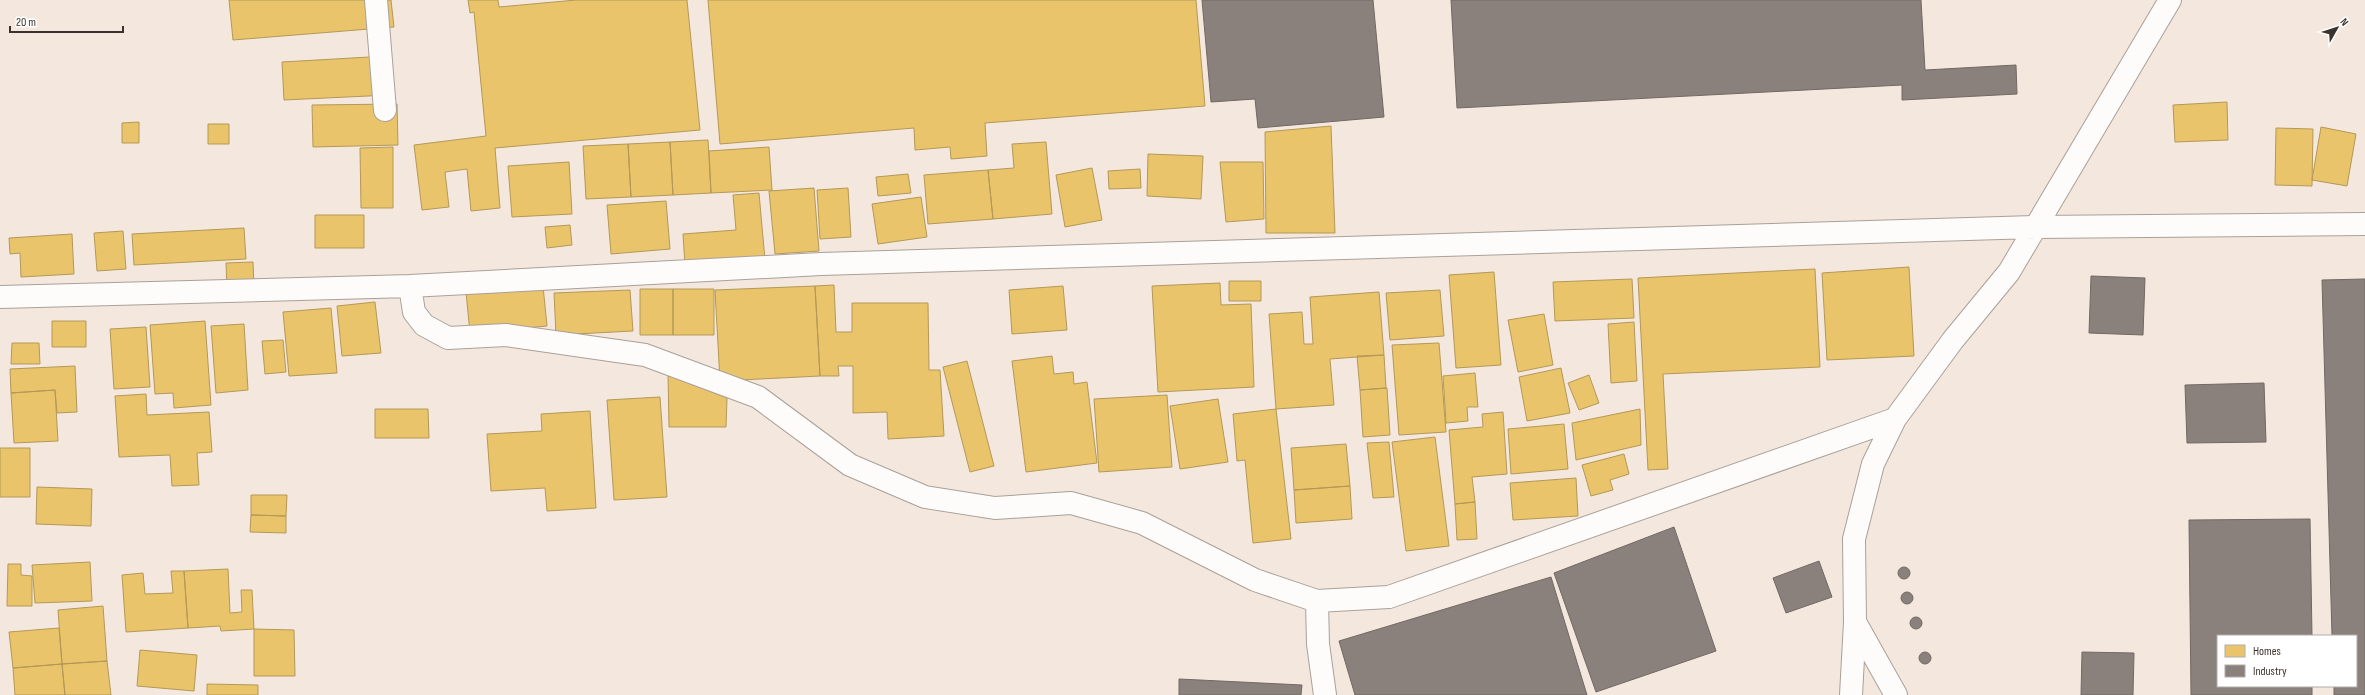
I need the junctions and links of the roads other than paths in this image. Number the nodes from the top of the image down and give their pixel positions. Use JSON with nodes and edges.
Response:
{"nodes":[{"id":1,"x":376,"y":0,"type":"edge"},
{"id":2,"x":2170,"y":0,"type":"edge"},
{"id":3,"x":385,"y":110,"type":"dead end"},
{"id":4,"x":2365,"y":224,"type":"edge"},
{"id":5,"x":2036,"y":228,"type":"junction"},
{"id":6,"x":410,"y":286,"type":"junction"},
{"id":7,"x":0,"y":297,"type":"edge"},
{"id":8,"x":1895,"y":419,"type":"junction"},
{"id":9,"x":1318,"y":601,"type":"junction"},
{"id":10,"x":1855,"y":622,"type":"junction"},
{"id":11,"x":1325,"y":695,"type":"edge"},
{"id":12,"x":1851,"y":695,"type":"edge"},
{"id":13,"x":1896,"y":695,"type":"edge"}],
"edges":[{"from":1,"to":3,"type":"street"},
{"from":2,"to":5,"type":"street"},
{"from":4,"to":5,"type":"street"},
{"from":5,"to":6,"type":"street"},
{"from":5,"to":8,"type":"street"},
{"from":6,"to":7,"type":"street"},
{"from":6,"to":9,"type":"street"},
{"from":8,"to":9,"type":"street"},
{"from":8,"to":10,"type":"street"},
{"from":9,"to":11,"type":"street"},
{"from":10,"to":12,"type":"street"},
{"from":10,"to":13,"type":"street"}]}
